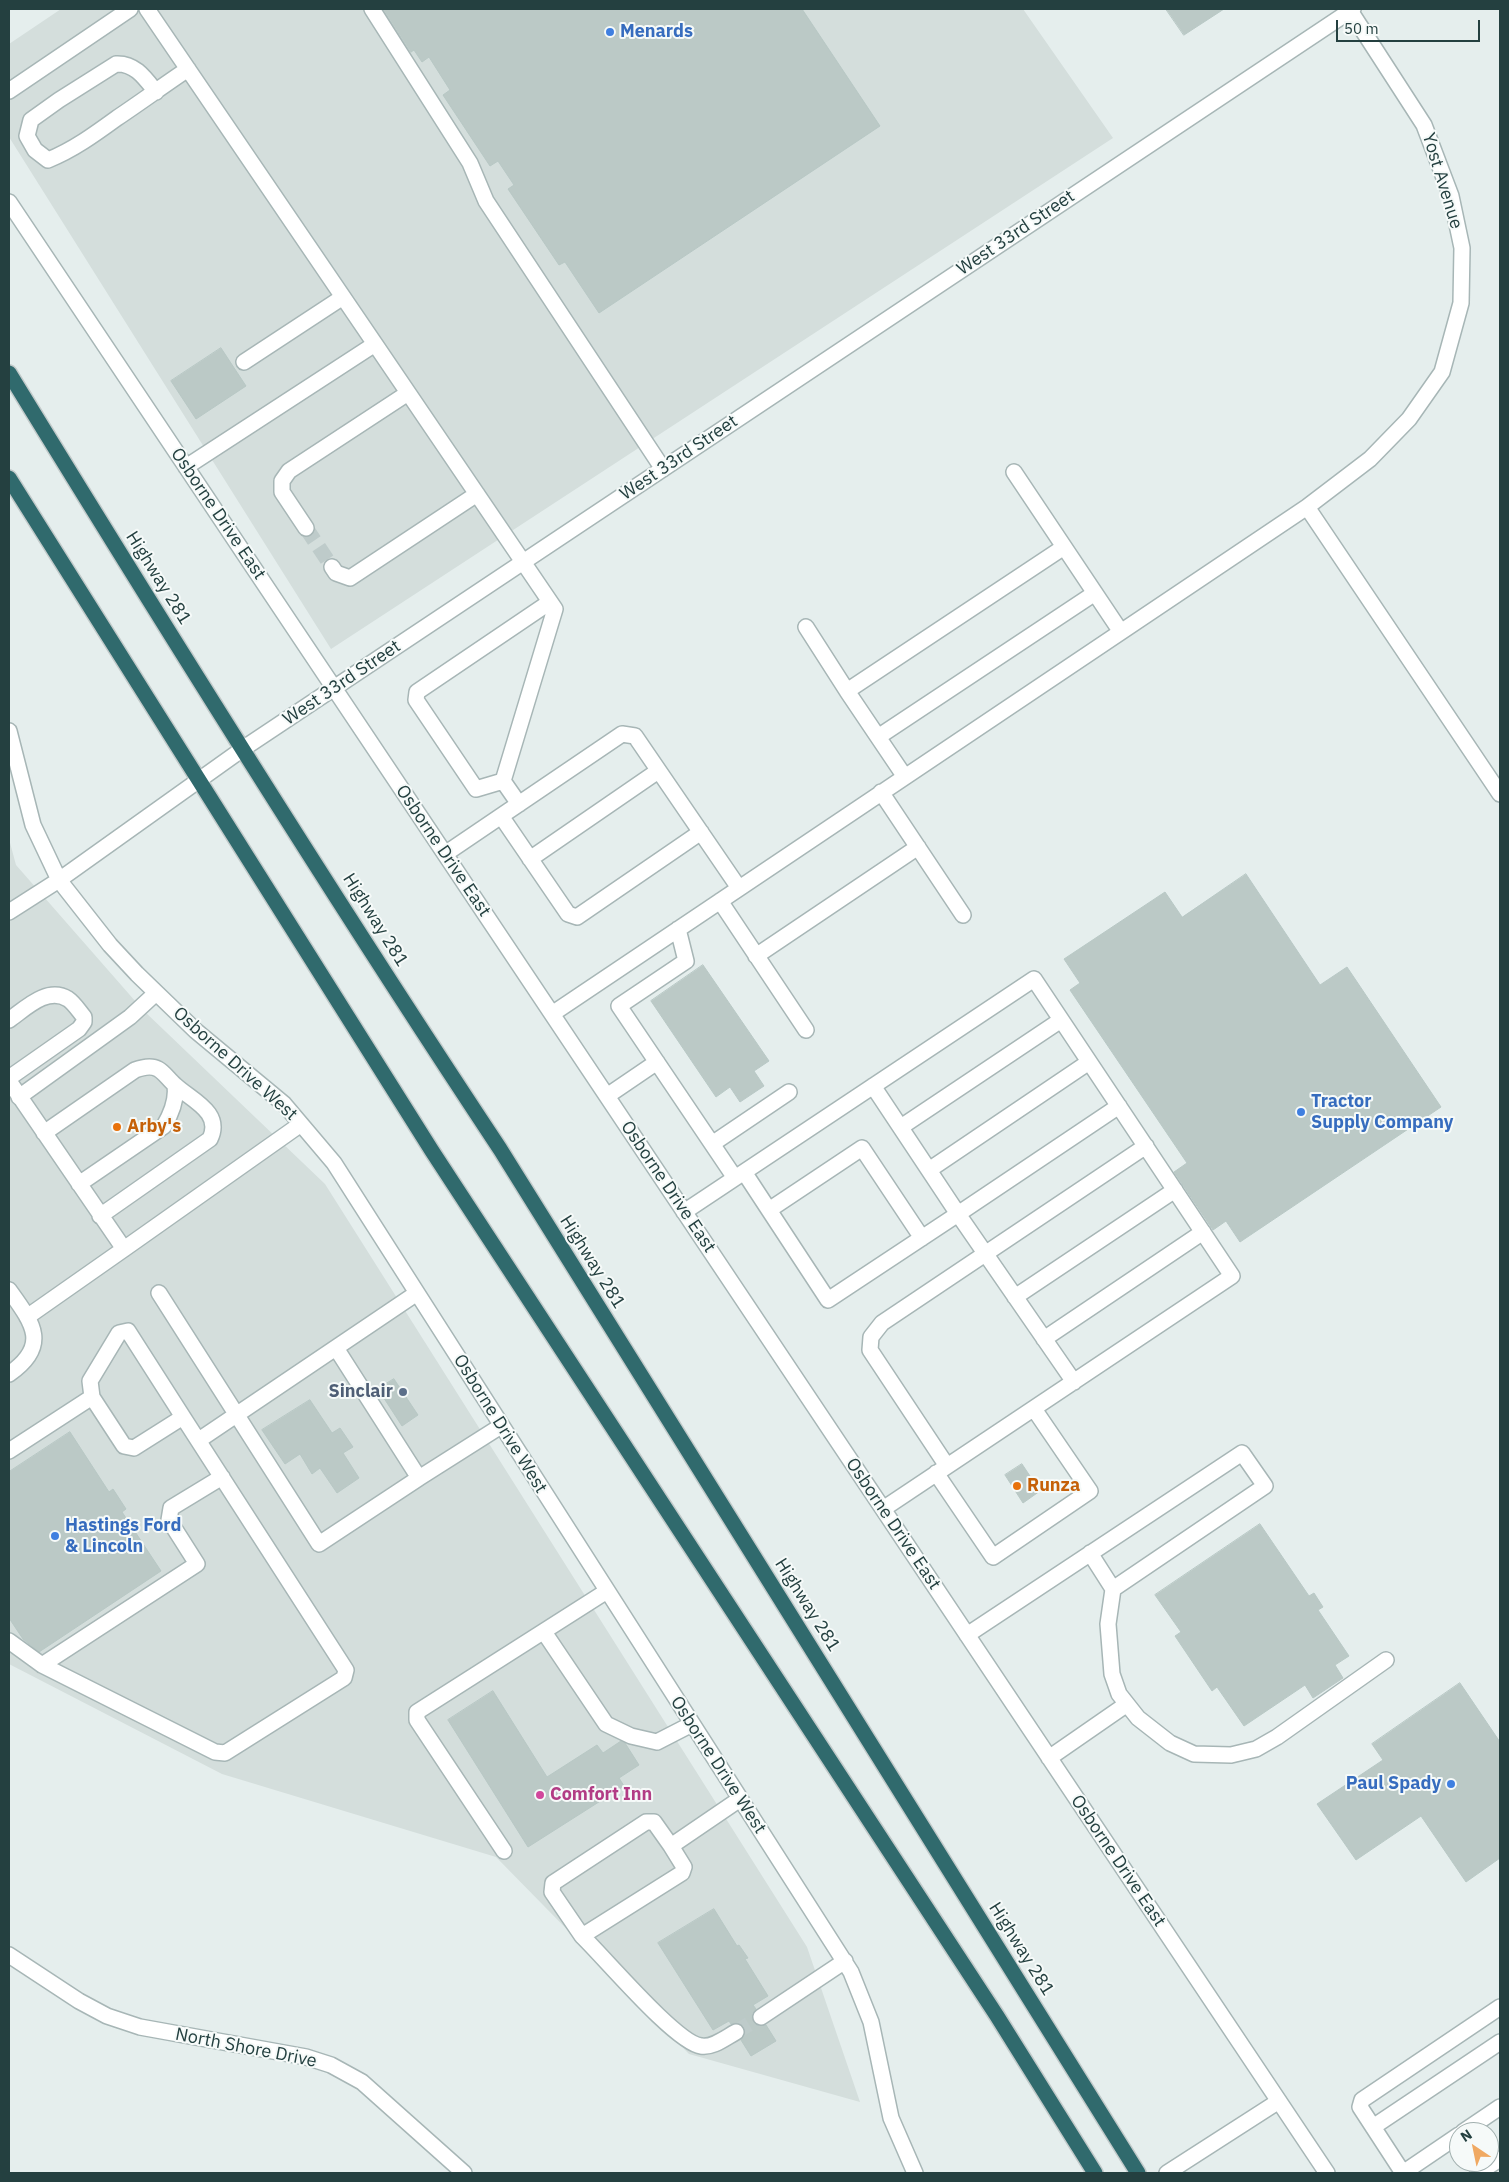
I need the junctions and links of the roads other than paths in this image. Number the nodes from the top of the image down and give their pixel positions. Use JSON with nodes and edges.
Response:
{"nodes":[{"id":1,"x":130,"y":9,"type":"edge"},
{"id":2,"x":147,"y":9,"type":"edge"},
{"id":3,"x":372,"y":9,"type":"edge"},
{"id":4,"x":1350,"y":9,"type":"edge"},
{"id":5,"x":188,"y":69,"type":"junction"},
{"id":6,"x":9,"y":91,"type":"edge"},
{"id":7,"x":156,"y":92,"type":"junction"},
{"id":8,"x":9,"y":202,"type":"edge"},
{"id":9,"x":343,"y":297,"type":"junction"},
{"id":10,"x":375,"y":344,"type":"junction"},
{"id":11,"x":244,"y":362,"type":"dead end"},
{"id":12,"x":9,"y":374,"type":"edge"},
{"id":13,"x":408,"y":393,"type":"junction"},
{"id":14,"x":186,"y":467,"type":"junction"},
{"id":15,"x":663,"y":469,"type":"junction"},
{"id":16,"x":1014,"y":472,"type":"dead end"},
{"id":17,"x":9,"y":478,"type":"edge"},
{"id":18,"x":476,"y":494,"type":"junction"},
{"id":19,"x":1307,"y":506,"type":"junction"},
{"id":20,"x":306,"y":528,"type":"tunnel mouth"},
{"id":21,"x":1064,"y":547,"type":"junction"},
{"id":22,"x":523,"y":562,"type":"junction"},
{"id":23,"x":332,"y":567,"type":"tunnel mouth"},
{"id":24,"x":1095,"y":593,"type":"junction"},
{"id":25,"x":550,"y":602,"type":"junction"},
{"id":26,"x":806,"y":627,"type":"dead end"},
{"id":27,"x":1121,"y":632,"type":"junction"},
{"id":28,"x":334,"y":688,"type":"junction"},
{"id":29,"x":847,"y":691,"type":"junction"},
{"id":30,"x":9,"y":730,"type":"edge"},
{"id":31,"x":878,"y":737,"type":"junction"},
{"id":32,"x":244,"y":748,"type":"junction"},
{"id":33,"x":658,"y":771,"type":"junction"},
{"id":34,"x":905,"y":777,"type":"junction"},
{"id":35,"x":199,"y":780,"type":"junction"},
{"id":36,"x":503,"y":781,"type":"junction"},
{"id":37,"x":881,"y":792,"type":"junction"},
{"id":38,"x":1500,"y":794,"type":"edge"},
{"id":39,"x":519,"y":804,"type":"junction"},
{"id":40,"x":501,"y":816,"type":"junction"},
{"id":41,"x":701,"y":832,"type":"junction"},
{"id":42,"x":918,"y":847,"type":"junction"},
{"id":43,"x":445,"y":854,"type":"junction"},
{"id":44,"x":530,"y":859,"type":"junction"},
{"id":45,"x":59,"y":880,"type":"junction"},
{"id":46,"x":739,"y":888,"type":"junction"},
{"id":47,"x":720,"y":901,"type":"junction"},
{"id":48,"x":9,"y":912,"type":"edge"},
{"id":49,"x":963,"y":915,"type":"dead end"},
{"id":50,"x":678,"y":929,"type":"junction"},
{"id":51,"x":756,"y":956,"type":"junction"},
{"id":52,"x":156,"y":993,"type":"junction"},
{"id":53,"x":552,"y":1014,"type":"junction"},
{"id":54,"x":9,"y":1020,"type":"edge"},
{"id":55,"x":1061,"y":1020,"type":"junction"},
{"id":56,"x":806,"y":1030,"type":"dead end"},
{"id":57,"x":657,"y":1062,"type":"junction"},
{"id":58,"x":1089,"y":1062,"type":"junction"},
{"id":59,"x":9,"y":1080,"type":"edge"},
{"id":60,"x":175,"y":1086,"type":"junction"},
{"id":61,"x":873,"y":1086,"type":"junction"},
{"id":62,"x":789,"y":1092,"type":"dead end"},
{"id":63,"x":19,"y":1096,"type":"junction"},
{"id":64,"x":607,"y":1096,"type":"junction"},
{"id":65,"x":1119,"y":1106,"type":"junction"},
{"id":66,"x":301,"y":1124,"type":"junction"},
{"id":67,"x":901,"y":1127,"type":"junction"},
{"id":68,"x":44,"y":1133,"type":"junction"},
{"id":69,"x":712,"y":1144,"type":"junction"},
{"id":70,"x":1146,"y":1146,"type":"junction"},
{"id":71,"x":929,"y":1170,"type":"junction"},
{"id":72,"x":739,"y":1175,"type":"junction"},
{"id":73,"x":79,"y":1184,"type":"junction"},
{"id":74,"x":1175,"y":1190,"type":"junction"},
{"id":75,"x":769,"y":1210,"type":"junction"},
{"id":76,"x":684,"y":1212,"type":"junction"},
{"id":77,"x":958,"y":1214,"type":"junction"},
{"id":78,"x":100,"y":1216,"type":"junction"},
{"id":79,"x":1203,"y":1232,"type":"junction"},
{"id":80,"x":922,"y":1238,"type":"junction"},
{"id":81,"x":124,"y":1249,"type":"junction"},
{"id":82,"x":986,"y":1254,"type":"junction"},
{"id":83,"x":9,"y":1290,"type":"edge"},
{"id":84,"x":159,"y":1293,"type":"dead end"},
{"id":85,"x":417,"y":1293,"type":"junction"},
{"id":86,"x":1015,"y":1297,"type":"junction"},
{"id":87,"x":28,"y":1316,"type":"junction"},
{"id":88,"x":1044,"y":1339,"type":"junction"},
{"id":89,"x":336,"y":1348,"type":"junction"},
{"id":90,"x":9,"y":1374,"type":"edge"},
{"id":91,"x":1074,"y":1382,"type":"junction"},
{"id":92,"x":92,"y":1397,"type":"junction"},
{"id":93,"x":1034,"y":1409,"type":"junction"},
{"id":94,"x":238,"y":1415,"type":"junction"},
{"id":95,"x":183,"y":1417,"type":"junction"},
{"id":96,"x":501,"y":1426,"type":"junction"},
{"id":97,"x":199,"y":1440,"type":"junction"},
{"id":98,"x":9,"y":1452,"type":"edge"},
{"id":99,"x":942,"y":1470,"type":"junction"},
{"id":100,"x":222,"y":1477,"type":"junction"},
{"id":101,"x":419,"y":1478,"type":"junction"},
{"id":102,"x":883,"y":1509,"type":"junction"},
{"id":103,"x":1090,"y":1553,"type":"junction"},
{"id":104,"x":1113,"y":1589,"type":"junction"},
{"id":105,"x":607,"y":1591,"type":"junction"},
{"id":106,"x":544,"y":1632,"type":"junction"},
{"id":107,"x":967,"y":1635,"type":"junction"},
{"id":108,"x":9,"y":1642,"type":"edge"},
{"id":109,"x":1386,"y":1660,"type":"dead end"},
{"id":110,"x":42,"y":1665,"type":"junction"},
{"id":111,"x":1127,"y":1704,"type":"junction"},
{"id":112,"x":692,"y":1724,"type":"junction"},
{"id":113,"x":1050,"y":1758,"type":"junction"},
{"id":114,"x":740,"y":1799,"type":"junction"},
{"id":115,"x":671,"y":1846,"type":"junction"},
{"id":116,"x":504,"y":1851,"type":"dead end"},
{"id":117,"x":582,"y":1936,"type":"junction"},
{"id":118,"x":9,"y":1954,"type":"edge"},
{"id":119,"x":844,"y":1961,"type":"junction"},
{"id":120,"x":1500,"y":2007,"type":"edge"},
{"id":121,"x":761,"y":2017,"type":"tunnel mouth"},
{"id":122,"x":736,"y":2032,"type":"tunnel mouth"},
{"id":123,"x":1500,"y":2042,"type":"edge"},
{"id":124,"x":1279,"y":2101,"type":"junction"},
{"id":125,"x":1500,"y":2107,"type":"edge"},
{"id":126,"x":1478,"y":2122,"type":"edge"},
{"id":127,"x":1372,"y":2128,"type":"junction"},
{"id":128,"x":1449,"y":2142,"type":"edge"},
{"id":129,"x":1500,"y":2158,"type":"edge"},
{"id":130,"x":464,"y":2173,"type":"edge"},
{"id":131,"x":915,"y":2173,"type":"edge"},
{"id":132,"x":1095,"y":2173,"type":"edge"},
{"id":133,"x":1138,"y":2173,"type":"edge"},
{"id":134,"x":1167,"y":2173,"type":"edge"},
{"id":135,"x":1327,"y":2173,"type":"edge"},
{"id":136,"x":1403,"y":2173,"type":"edge"},
{"id":137,"x":1478,"y":2173,"type":"edge"}],
"edges":[{"from":1,"to":6,"type":"street"},
{"from":2,"to":5,"type":"street"},
{"from":3,"to":15,"type":"street"},
{"from":4,"to":15,"type":"street","name":"West 33rd Street"},
{"from":4,"to":19,"type":"street","name":"Yost Avenue"},
{"from":5,"to":7,"type":"street"},
{"from":5,"to":9,"type":"street"},
{"from":7,"to":7,"type":"street"},
{"from":8,"to":14,"type":"street","name":"Osborne Drive East"},
{"from":9,"to":10,"type":"street"},
{"from":9,"to":11,"type":"street"},
{"from":10,"to":13,"type":"street"},
{"from":10,"to":14,"type":"street"},
{"from":12,"to":32,"type":"highway","name":"Highway 281"},
{"from":13,"to":18,"type":"street"},
{"from":13,"to":20,"type":"street"},
{"from":14,"to":28,"type":"street","name":"Osborne Drive East"},
{"from":15,"to":22,"type":"street","name":"West 33rd Street"},
{"from":16,"to":21,"type":"street"},
{"from":17,"to":35,"type":"highway"},
{"from":18,"to":22,"type":"street"},
{"from":18,"to":23,"type":"street"},
{"from":19,"to":27,"type":"street"},
{"from":19,"to":38,"type":"street"},
{"from":21,"to":24,"type":"street"},
{"from":21,"to":29,"type":"street"},
{"from":22,"to":25,"type":"street"},
{"from":22,"to":28,"type":"street","name":"West 33rd Street"},
{"from":24,"to":27,"type":"street"},
{"from":24,"to":31,"type":"street"},
{"from":25,"to":36,"type":"street"},
{"from":25,"to":36,"type":"street"},
{"from":26,"to":29,"type":"street"},
{"from":27,"to":34,"type":"street"},
{"from":28,"to":32,"type":"street","name":"West 33rd Street"},
{"from":28,"to":43,"type":"street","name":"Osborne Drive East"},
{"from":29,"to":31,"type":"street"},
{"from":30,"to":45,"type":"street","name":"Osborne Drive West"},
{"from":31,"to":34,"type":"street"},
{"from":32,"to":35,"type":"street","name":"West 33rd Street"},
{"from":32,"to":133,"type":"highway","name":"Highway 281"},
{"from":33,"to":39,"type":"street"},
{"from":33,"to":41,"type":"street"},
{"from":33,"to":44,"type":"street"},
{"from":34,"to":37,"type":"street"},
{"from":35,"to":45,"type":"street","name":"West 33rd Street"},
{"from":35,"to":132,"type":"highway"},
{"from":36,"to":39,"type":"street"},
{"from":37,"to":42,"type":"street"},
{"from":37,"to":46,"type":"street"},
{"from":39,"to":40,"type":"street"},
{"from":40,"to":43,"type":"street"},
{"from":40,"to":44,"type":"street"},
{"from":41,"to":44,"type":"street"},
{"from":41,"to":46,"type":"street"},
{"from":42,"to":49,"type":"street"},
{"from":42,"to":51,"type":"street"},
{"from":43,"to":53,"type":"street","name":"Osborne Drive East"},
{"from":45,"to":48,"type":"street","name":"West 33rd Street"},
{"from":45,"to":52,"type":"street","name":"Osborne Drive West"},
{"from":46,"to":47,"type":"street"},
{"from":47,"to":50,"type":"street"},
{"from":47,"to":51,"type":"street"},
{"from":50,"to":53,"type":"street"},
{"from":50,"to":57,"type":"street"},
{"from":51,"to":56,"type":"street"},
{"from":52,"to":63,"type":"street"},
{"from":52,"to":66,"type":"street","name":"Osborne Drive West"},
{"from":53,"to":64,"type":"street","name":"Osborne Drive East"},
{"from":54,"to":59,"type":"street"},
{"from":55,"to":58,"type":"street"},
{"from":55,"to":61,"type":"street"},
{"from":55,"to":67,"type":"street"},
{"from":57,"to":64,"type":"street"},
{"from":57,"to":69,"type":"street"},
{"from":58,"to":65,"type":"street"},
{"from":58,"to":71,"type":"street"},
{"from":59,"to":63,"type":"street"},
{"from":60,"to":68,"type":"street"},
{"from":60,"to":73,"type":"street"},
{"from":60,"to":78,"type":"street"},
{"from":61,"to":67,"type":"street"},
{"from":61,"to":72,"type":"street"},
{"from":62,"to":69,"type":"street"},
{"from":63,"to":68,"type":"street"},
{"from":64,"to":76,"type":"street","name":"Osborne Drive East"},
{"from":65,"to":70,"type":"street"},
{"from":65,"to":77,"type":"street"},
{"from":66,"to":81,"type":"street"},
{"from":66,"to":85,"type":"street","name":"Osborne Drive West"},
{"from":67,"to":71,"type":"street"},
{"from":68,"to":73,"type":"street"},
{"from":69,"to":72,"type":"street"},
{"from":70,"to":74,"type":"street"},
{"from":70,"to":82,"type":"street"},
{"from":71,"to":77,"type":"street"},
{"from":72,"to":75,"type":"street"},
{"from":72,"to":76,"type":"street"},
{"from":73,"to":78,"type":"street"},
{"from":74,"to":79,"type":"street"},
{"from":74,"to":86,"type":"street"},
{"from":75,"to":80,"type":"street"},
{"from":75,"to":80,"type":"street"},
{"from":76,"to":102,"type":"street","name":"Osborne Drive East"},
{"from":77,"to":80,"type":"street"},
{"from":77,"to":82,"type":"street"},
{"from":78,"to":81,"type":"street"},
{"from":79,"to":88,"type":"street"},
{"from":79,"to":91,"type":"street"},
{"from":81,"to":87,"type":"street"},
{"from":82,"to":86,"type":"street"},
{"from":82,"to":99,"type":"street"},
{"from":83,"to":87,"type":"street"},
{"from":84,"to":94,"type":"street"},
{"from":85,"to":89,"type":"street"},
{"from":85,"to":96,"type":"street","name":"Osborne Drive West"},
{"from":86,"to":88,"type":"street"},
{"from":87,"to":90,"type":"street"},
{"from":88,"to":91,"type":"street"},
{"from":89,"to":94,"type":"street"},
{"from":89,"to":101,"type":"street"},
{"from":91,"to":93,"type":"street"},
{"from":92,"to":95,"type":"street"},
{"from":92,"to":95,"type":"street"},
{"from":92,"to":98,"type":"street"},
{"from":93,"to":99,"type":"street"},
{"from":93,"to":99,"type":"street"},
{"from":94,"to":97,"type":"street"},
{"from":94,"to":101,"type":"street"},
{"from":95,"to":97,"type":"street"},
{"from":96,"to":101,"type":"street"},
{"from":96,"to":105,"type":"street","name":"Osborne Drive West"},
{"from":97,"to":100,"type":"street"},
{"from":99,"to":102,"type":"street"},
{"from":100,"to":110,"type":"street"},
{"from":100,"to":110,"type":"street"},
{"from":102,"to":107,"type":"street","name":"Osborne Drive East"},
{"from":103,"to":104,"type":"street"},
{"from":103,"to":104,"type":"street"},
{"from":103,"to":107,"type":"street"},
{"from":104,"to":111,"type":"street"},
{"from":105,"to":106,"type":"street"},
{"from":105,"to":112,"type":"street","name":"Osborne Drive West"},
{"from":106,"to":112,"type":"street"},
{"from":106,"to":116,"type":"street"},
{"from":107,"to":113,"type":"street","name":"Osborne Drive East"},
{"from":108,"to":110,"type":"street"},
{"from":109,"to":111,"type":"street"},
{"from":111,"to":113,"type":"street"},
{"from":112,"to":114,"type":"street","name":"Osborne Drive West"},
{"from":113,"to":124,"type":"street","name":"Osborne Drive East"},
{"from":114,"to":115,"type":"street"},
{"from":114,"to":119,"type":"street","name":"Osborne Drive West"},
{"from":115,"to":117,"type":"street"},
{"from":115,"to":117,"type":"street"},
{"from":117,"to":122,"type":"street"},
{"from":118,"to":130,"type":"street","name":"North Shore Drive"},
{"from":119,"to":121,"type":"street"},
{"from":119,"to":131,"type":"street","name":"Osborne Drive West"},
{"from":120,"to":127,"type":"street"},
{"from":123,"to":127,"type":"street"},
{"from":124,"to":134,"type":"street"},
{"from":124,"to":135,"type":"street","name":"Osborne Drive East"},
{"from":125,"to":126,"type":"street"},
{"from":127,"to":136,"type":"street"},
{"from":128,"to":136,"type":"street"},
{"from":129,"to":137,"type":"street"}]}
